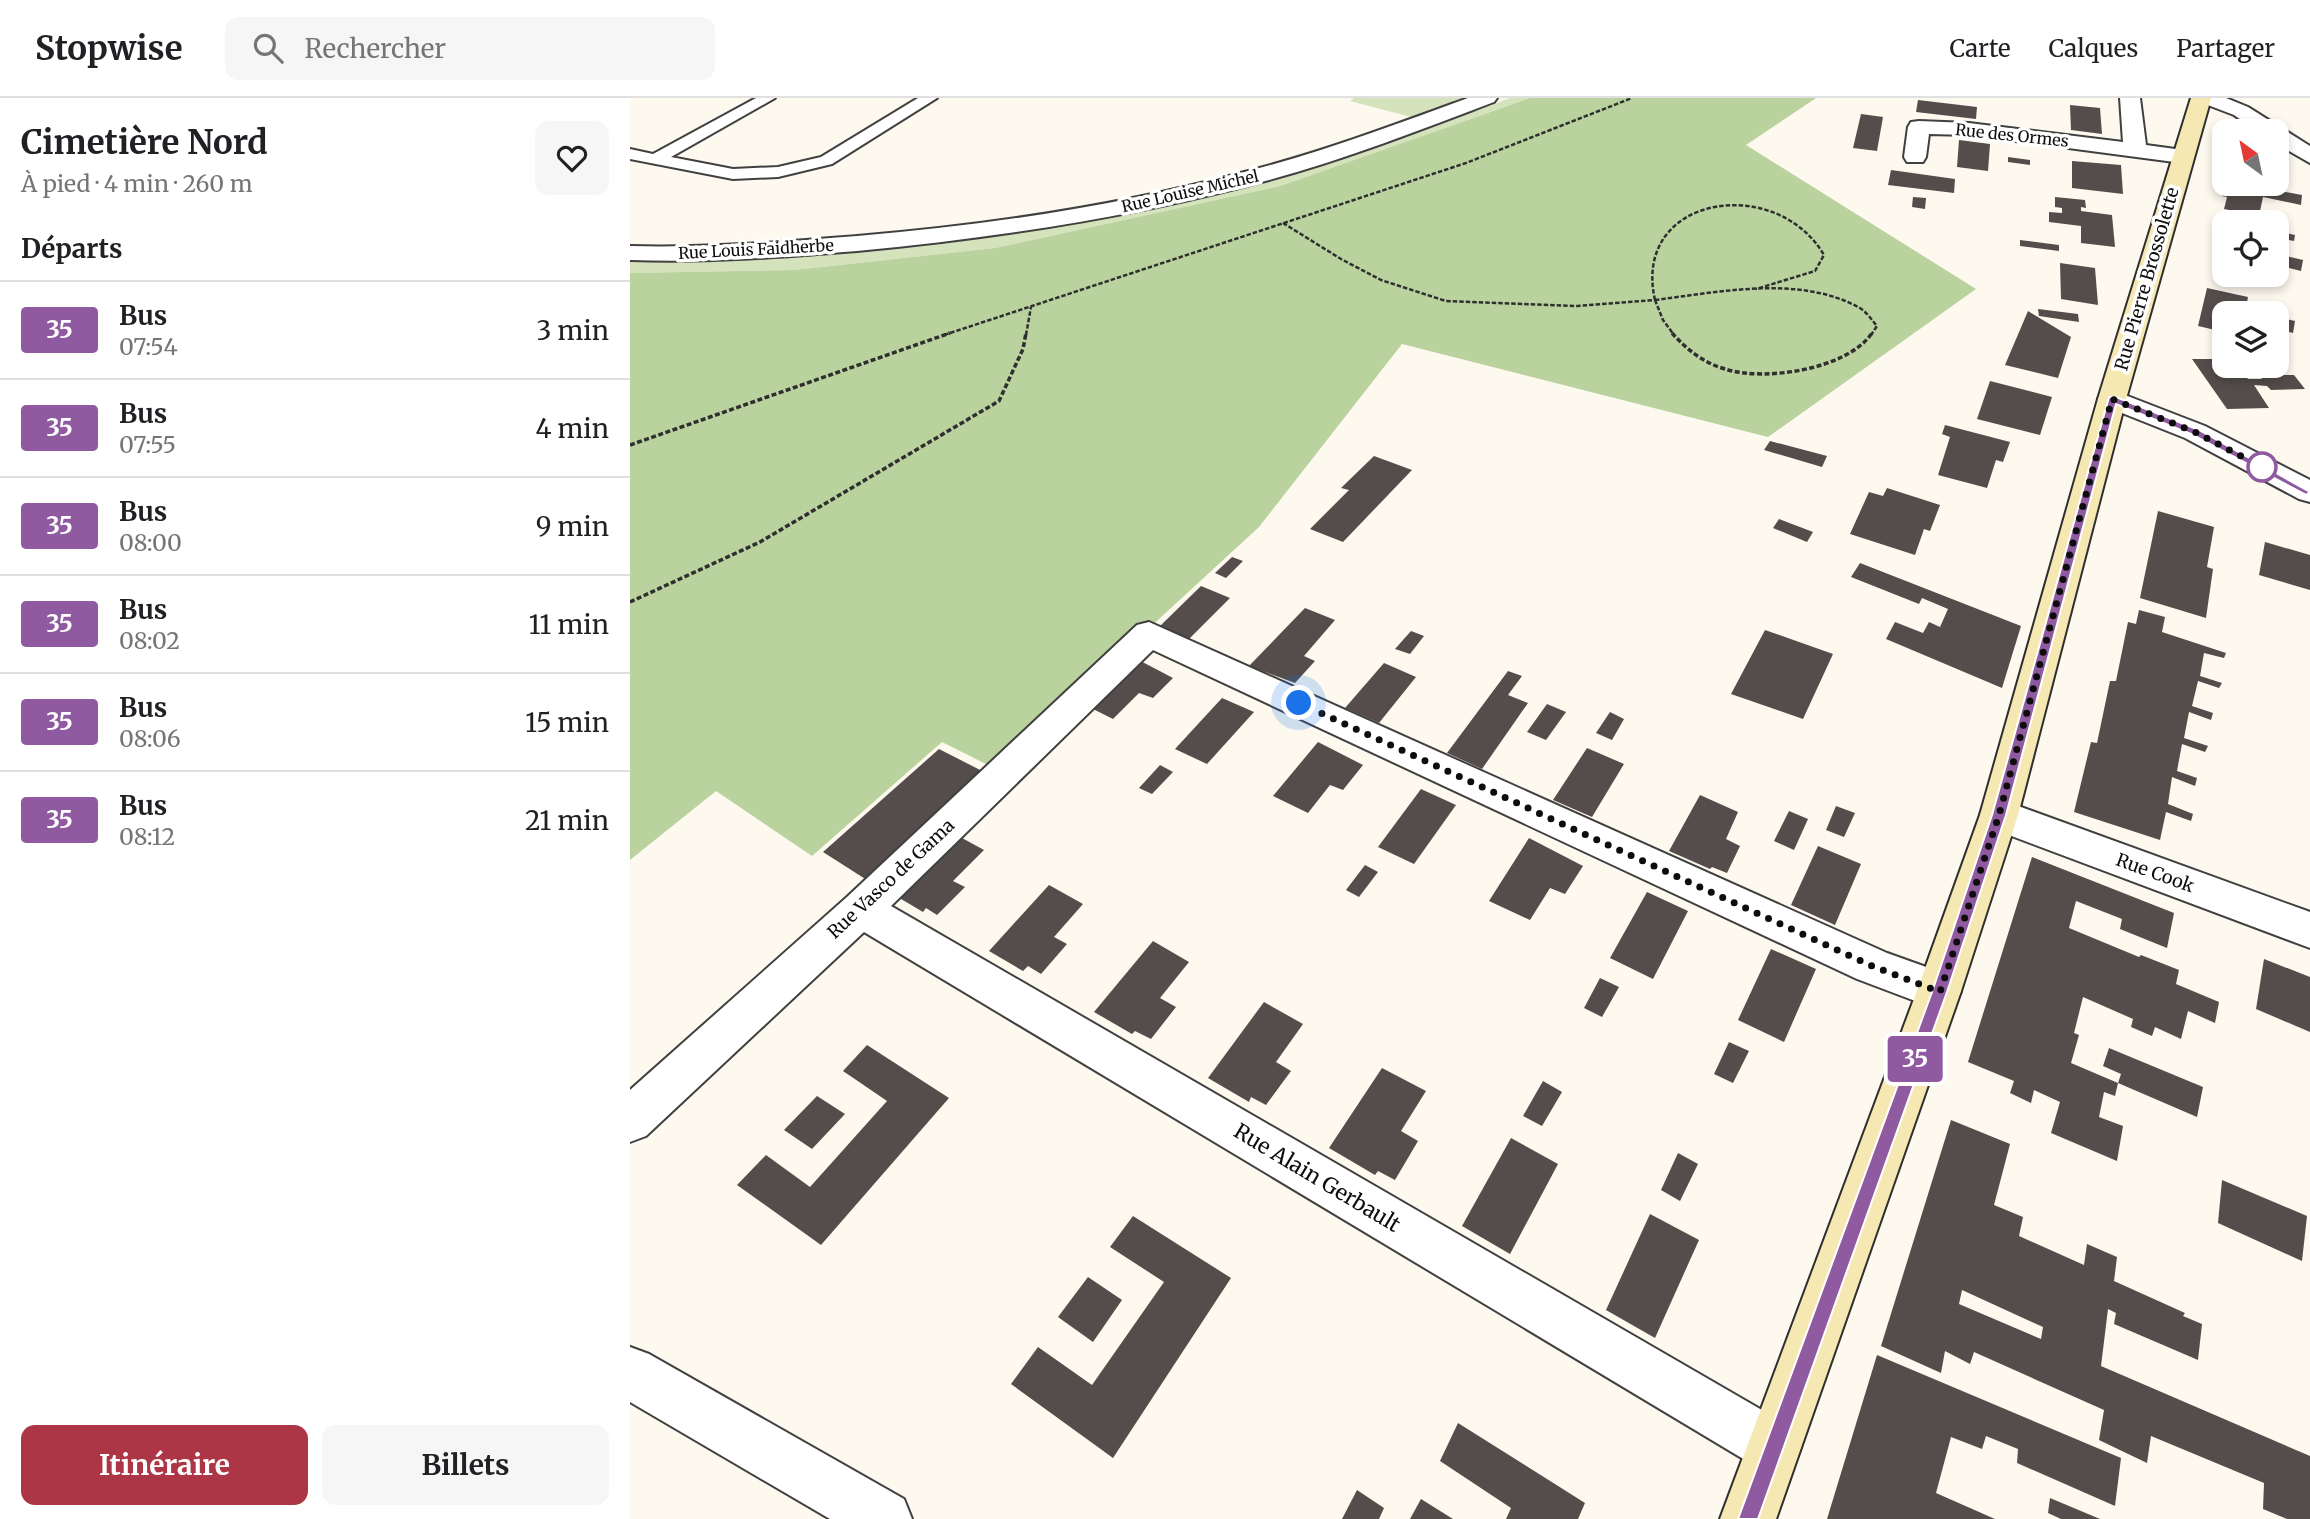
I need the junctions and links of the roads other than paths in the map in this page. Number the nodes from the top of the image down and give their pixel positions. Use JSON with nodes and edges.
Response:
{"nodes":[{"id":1,"x":768,"y":98,"type":"edge"},
{"id":2,"x":929,"y":98,"type":"edge"},
{"id":3,"x":1487,"y":98,"type":"edge"},
{"id":4,"x":2130,"y":98,"type":"edge"},
{"id":5,"x":2201,"y":98,"type":"edge"},
{"id":6,"x":2207,"y":98,"type":"edge"},
{"id":7,"x":2253,"y":119,"type":"edge"},
{"id":8,"x":2289,"y":143,"type":"edge"},
{"id":9,"x":2135,"y":150,"type":"junction"},
{"id":10,"x":630,"y":154,"type":"edge"},
{"id":11,"x":2182,"y":156,"type":"junction"},
{"id":12,"x":2310,"y":156,"type":"edge"},
{"id":13,"x":1915,"y":157,"type":"dead end"},
{"id":14,"x":653,"y":160,"type":"junction"},
{"id":15,"x":883,"y":242,"type":"joint"},
{"id":16,"x":630,"y":253,"type":"edge"},
{"id":17,"x":2112,"y":399,"type":"junction"},
{"id":18,"x":2310,"y":492,"type":"edge"},
{"id":19,"x":1999,"y":815,"type":"junction"},
{"id":20,"x":861,"y":909,"type":"junction"},
{"id":21,"x":2310,"y":930,"type":"edge"},
{"id":22,"x":1940,"y":992,"type":"junction"},
{"id":23,"x":630,"y":1120,"type":"edge"},
{"id":24,"x":630,"y":1373,"type":"edge"},
{"id":25,"x":1774,"y":1447,"type":"junction"},
{"id":26,"x":884,"y":1519,"type":"edge"},
{"id":27,"x":1748,"y":1519,"type":"edge"}],
"edges":[{"from":1,"to":14,"type":"lane"},
{"from":2,"to":14,"type":"lane"},
{"from":3,"to":15,"type":"street","name":"Rue Louise Michel"},
{"from":4,"to":9,"type":"street"},
{"from":5,"to":11,"type":"street","name":"Rue Pierre Brossolette"},
{"from":6,"to":7,"type":"street"},
{"from":8,"to":12,"type":"street"},
{"from":9,"to":11,"type":"street"},
{"from":9,"to":13,"type":"street","name":"Rue des Ormes"},
{"from":10,"to":14,"type":"lane"},
{"from":11,"to":17,"type":"street","name":"Rue Pierre Brossolette"},
{"from":15,"to":16,"type":"street","name":"Rue Louis Faidherbe"},
{"from":17,"to":18,"type":"street"},
{"from":17,"to":19,"type":"street","name":"Rue Pierre Brossolette"},
{"from":19,"to":21,"type":"street","name":"Rue Cook"},
{"from":19,"to":22,"type":"street","name":"Rue Pierre Brossolette"},
{"from":20,"to":22,"type":"street","name":"Rue Vasco de Gama"},
{"from":20,"to":23,"type":"street","name":"Rue Vasco de Gama"},
{"from":20,"to":25,"type":"street","name":"Rue Alain Gerbault"},
{"from":22,"to":25,"type":"street","name":"Rue Pierre Brossolette"},
{"from":24,"to":26,"type":"street"},
{"from":25,"to":27,"type":"street","name":"Rue Pierre Brossolette"}]}
